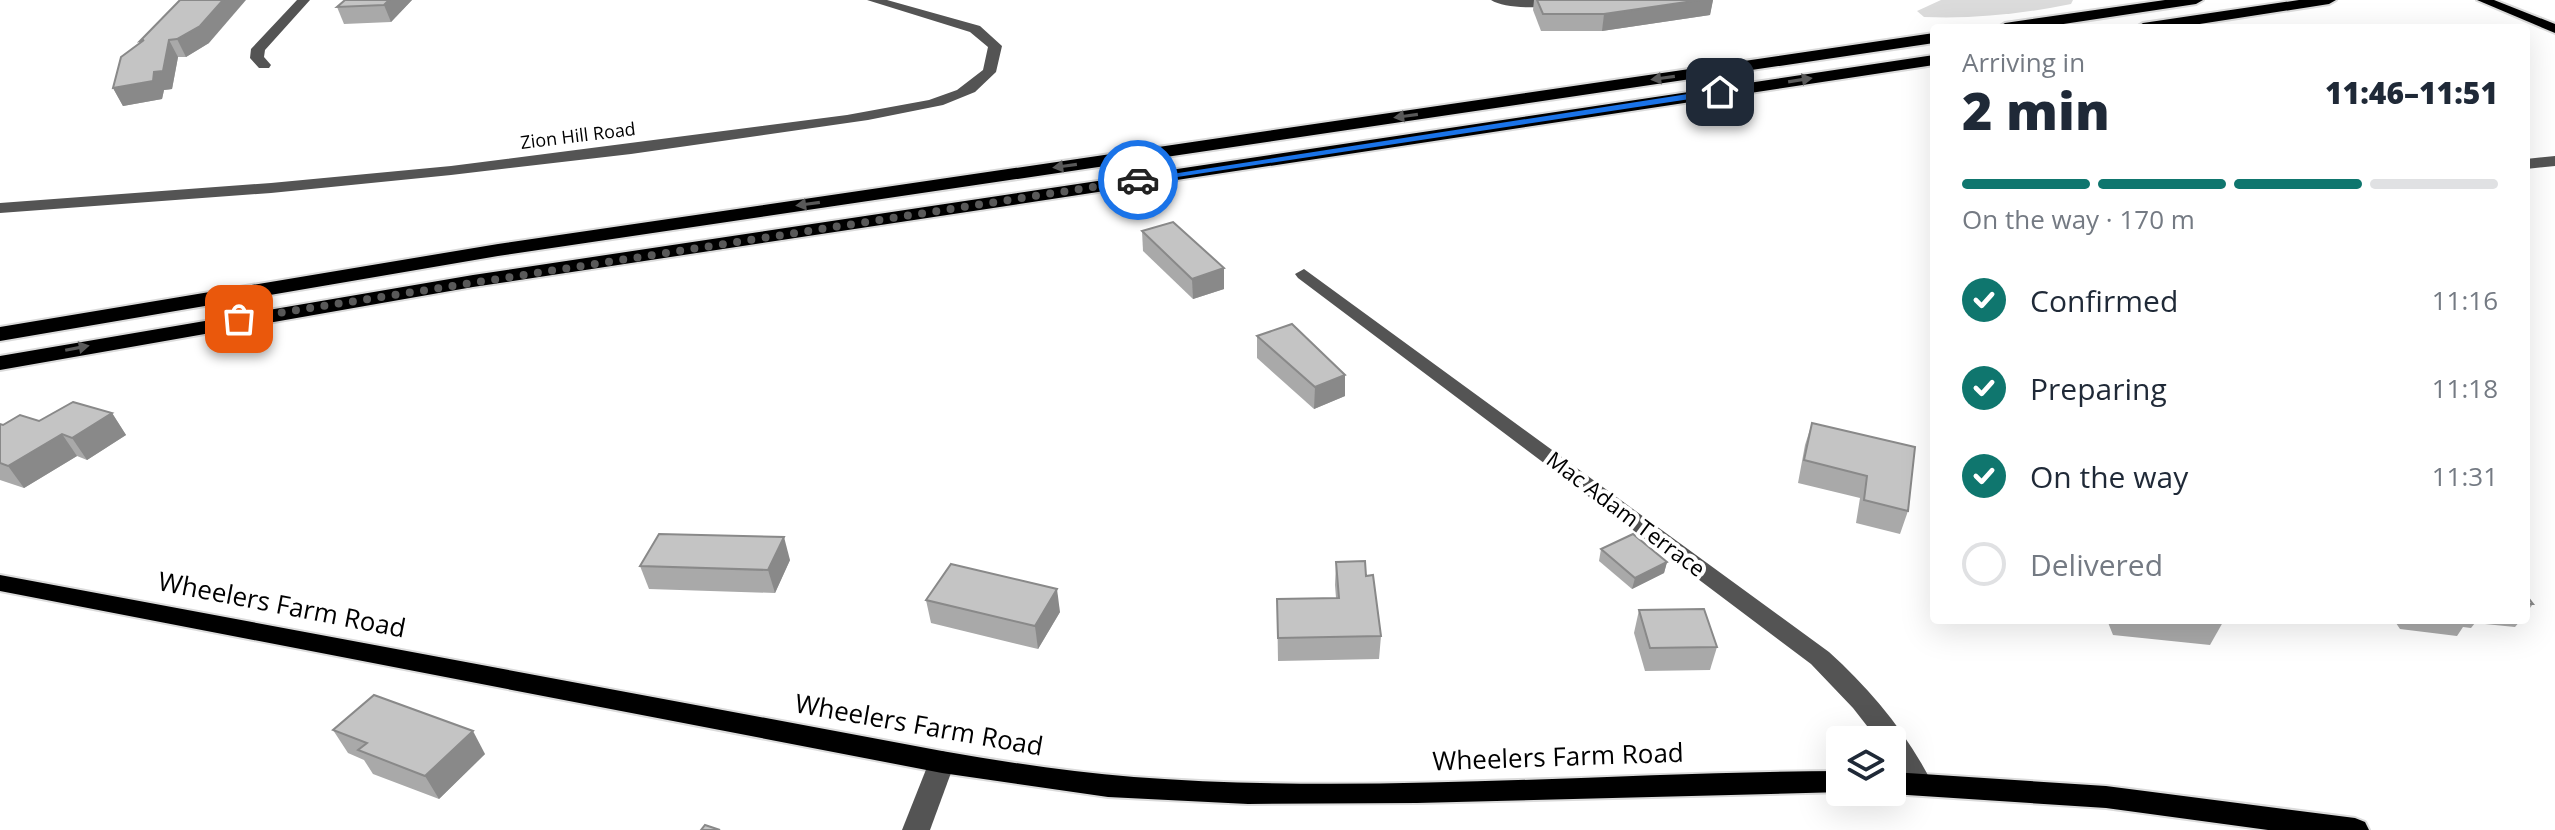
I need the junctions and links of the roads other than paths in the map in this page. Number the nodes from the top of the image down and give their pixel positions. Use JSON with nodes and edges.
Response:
{"nodes":[{"id":1,"x":304,"y":0,"type":"edge"},
{"id":2,"x":873,"y":0,"type":"edge"},
{"id":3,"x":1497,"y":0,"type":"edge"},
{"id":4,"x":1596,"y":0,"type":"edge"},
{"id":5,"x":2196,"y":0,"type":"edge"},
{"id":6,"x":2329,"y":0,"type":"edge"},
{"id":7,"x":2483,"y":0,"type":"edge"},
{"id":8,"x":2032,"y":24,"type":"edge"},
{"id":9,"x":2170,"y":24,"type":"edge"},
{"id":10,"x":2555,"y":29,"type":"edge"},
{"id":11,"x":1930,"y":39,"type":"edge"},
{"id":12,"x":1930,"y":61,"type":"edge"},
{"id":13,"x":264,"y":65,"type":"dead end"},
{"id":14,"x":2555,"y":161,"type":"edge"},
{"id":15,"x":2530,"y":164,"type":"edge"},
{"id":16,"x":0,"y":208,"type":"edge"},
{"id":17,"x":1304,"y":274,"type":"dead end"},
{"id":18,"x":0,"y":334,"type":"edge"},
{"id":19,"x":0,"y":363,"type":"edge"},
{"id":20,"x":0,"y":583,"type":"edge"},
{"id":21,"x":1883,"y":726,"type":"edge"},
{"id":22,"x":942,"y":762,"type":"junction"},
{"id":23,"x":1826,"y":782,"type":"edge"},
{"id":24,"x":1906,"y":783,"type":"edge"},
{"id":25,"x":916,"y":830,"type":"edge"},
{"id":26,"x":2355,"y":830,"type":"edge"}],
"edges":[{"from":1,"to":13,"type":"street"},
{"from":2,"to":16,"type":"street","name":"Zion Hill Road"},
{"from":3,"to":4,"type":"street"},
{"from":5,"to":8,"type":"highway"},
{"from":6,"to":9,"type":"highway"},
{"from":7,"to":10,"type":"main road"},
{"from":11,"to":18,"type":"highway","one_way":true},
{"from":19,"to":12,"type":"highway","one_way":true},
{"from":14,"to":15,"type":"street"},
{"from":17,"to":21,"type":"street","name":"Mac Adam Terrace"},
{"from":20,"to":22,"type":"main road","name":"Wheelers Farm Road"},
{"from":22,"to":23,"type":"main road","name":"Wheelers Farm Road"},
{"from":22,"to":25,"type":"street"},
{"from":24,"to":26,"type":"main road"}]}
